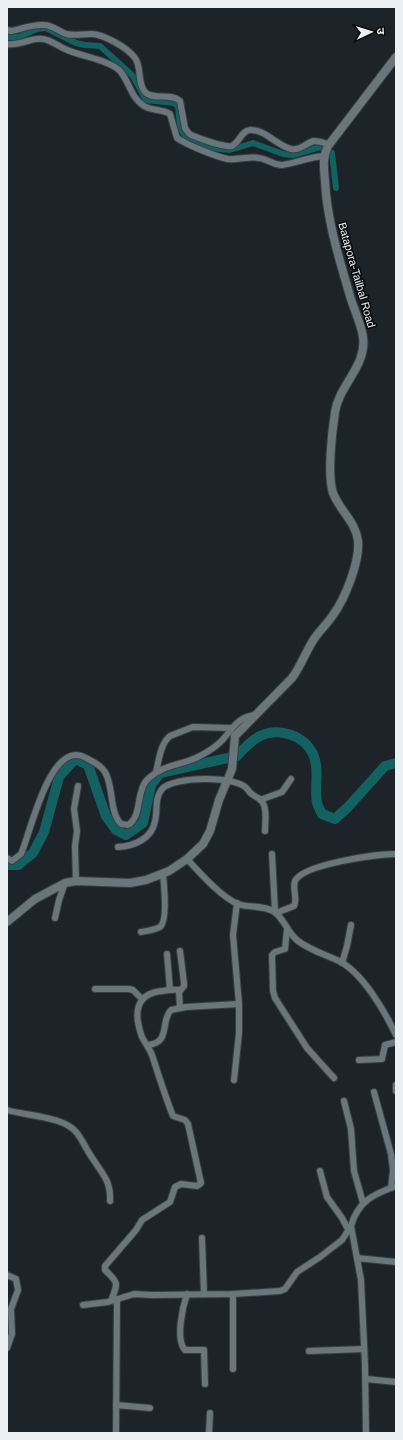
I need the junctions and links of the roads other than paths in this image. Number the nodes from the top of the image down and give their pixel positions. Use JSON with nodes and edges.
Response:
{"nodes":[{"id":1,"x":7,"y":30,"type":"edge"},
{"id":2,"x":7,"y":44,"type":"edge"},
{"id":3,"x":396,"y":57,"type":"edge"},
{"id":4,"x":326,"y":149,"type":"junction"},
{"id":5,"x":257,"y":714,"type":"junction"},
{"id":6,"x":231,"y":728,"type":"junction"},
{"id":7,"x":156,"y":772,"type":"junction"},
{"id":8,"x":291,"y":779,"type":"dead end"},
{"id":9,"x":227,"y":780,"type":"junction"},
{"id":10,"x":78,"y":786,"type":"dead end"},
{"id":11,"x":260,"y":800,"type":"junction"},
{"id":12,"x":265,"y":832,"type":"dead end"},
{"id":13,"x":118,"y":847,"type":"dead end"},
{"id":14,"x":272,"y":854,"type":"dead end"},
{"id":15,"x":396,"y":854,"type":"edge"},
{"id":16,"x":7,"y":858,"type":"edge"},
{"id":17,"x":187,"y":859,"type":"junction"},
{"id":18,"x":163,"y":874,"type":"junction"},
{"id":19,"x":76,"y":881,"type":"junction"},
{"id":20,"x":65,"y":883,"type":"junction"},
{"id":21,"x":237,"y":903,"type":"junction"},
{"id":22,"x":276,"y":912,"type":"junction"},
{"id":23,"x":55,"y":918,"type":"dead end"},
{"id":24,"x":7,"y":922,"type":"edge"},
{"id":25,"x":351,"y":925,"type":"dead end"},
{"id":26,"x":287,"y":929,"type":"junction"},
{"id":27,"x":141,"y":932,"type":"dead end"},
{"id":28,"x":180,"y":951,"type":"dead end"},
{"id":29,"x":167,"y":954,"type":"dead end"},
{"id":30,"x":342,"y":963,"type":"junction"},
{"id":31,"x":96,"y":988,"type":"dead end"},
{"id":32,"x":170,"y":990,"type":"junction"},
{"id":33,"x":180,"y":990,"type":"junction"},
{"id":34,"x":142,"y":999,"type":"junction"},
{"id":35,"x":239,"y":1004,"type":"junction"},
{"id":36,"x":180,"y":1008,"type":"junction"},
{"id":37,"x":396,"y":1036,"type":"edge"},
{"id":38,"x":396,"y":1042,"type":"edge"},
{"id":39,"x":148,"y":1045,"type":"junction"},
{"id":40,"x":359,"y":1060,"type":"dead end"},
{"id":41,"x":334,"y":1078,"type":"dead end"},
{"id":42,"x":234,"y":1080,"type":"dead end"},
{"id":43,"x":396,"y":1085,"type":"edge"},
{"id":44,"x":396,"y":1091,"type":"edge"},
{"id":45,"x":374,"y":1092,"type":"dead end"},
{"id":46,"x":344,"y":1101,"type":"dead end"},
{"id":47,"x":7,"y":1110,"type":"edge"},
{"id":48,"x":320,"y":1171,"type":"dead end"},
{"id":49,"x":394,"y":1187,"type":"edge"},
{"id":50,"x":110,"y":1201,"type":"dead end"},
{"id":51,"x":363,"y":1203,"type":"junction"},
{"id":52,"x":350,"y":1228,"type":"junction"},
{"id":53,"x":202,"y":1238,"type":"dead end"},
{"id":54,"x":357,"y":1258,"type":"junction"},
{"id":55,"x":396,"y":1262,"type":"edge"},
{"id":56,"x":7,"y":1275,"type":"edge"},
{"id":57,"x":187,"y":1294,"type":"junction"},
{"id":58,"x":204,"y":1294,"type":"junction"},
{"id":59,"x":233,"y":1294,"type":"junction"},
{"id":60,"x":114,"y":1300,"type":"junction"},
{"id":61,"x":83,"y":1305,"type":"dead end"},
{"id":62,"x":7,"y":1348,"type":"edge"},
{"id":63,"x":364,"y":1349,"type":"junction"},
{"id":64,"x":309,"y":1351,"type":"dead end"},
{"id":65,"x":233,"y":1368,"type":"dead end"},
{"id":66,"x":366,"y":1379,"type":"junction"},
{"id":67,"x":396,"y":1382,"type":"edge"},
{"id":68,"x":205,"y":1384,"type":"dead end"},
{"id":69,"x":116,"y":1405,"type":"junction"},
{"id":70,"x":150,"y":1408,"type":"dead end"},
{"id":71,"x":210,"y":1413,"type":"dead end"},
{"id":72,"x":116,"y":1433,"type":"edge"},
{"id":73,"x":209,"y":1433,"type":"edge"},
{"id":74,"x":366,"y":1433,"type":"edge"}],
"edges":[{"from":1,"to":4,"type":"street"},
{"from":2,"to":4,"type":"street"},
{"from":3,"to":4,"type":"main road"},
{"from":4,"to":5,"type":"main road","name":"Batapora-Tailbal Road"},
{"from":5,"to":6,"type":"street"},
{"from":5,"to":9,"type":"main road","name":"Batapora-Tailbal Road"},
{"from":6,"to":7,"type":"street"},
{"from":6,"to":7,"type":"street"},
{"from":7,"to":16,"type":"street"},
{"from":8,"to":11,"type":"street"},
{"from":9,"to":11,"type":"street"},
{"from":9,"to":13,"type":"street"},
{"from":9,"to":17,"type":"main road","name":"Batapora-Tailbal Road"},
{"from":10,"to":19,"type":"street"},
{"from":11,"to":12,"type":"street"},
{"from":14,"to":22,"type":"street"},
{"from":15,"to":22,"type":"street"},
{"from":17,"to":18,"type":"main road","name":"Batapora-Tailbal Road"},
{"from":17,"to":21,"type":"street"},
{"from":18,"to":19,"type":"main road","name":"Batapora-Tailbal Road"},
{"from":18,"to":27,"type":"street"},
{"from":19,"to":20,"type":"main road","name":"Batapora-Tailbal Road"},
{"from":20,"to":23,"type":"street"},
{"from":20,"to":24,"type":"main road","name":"Batapora-Tailbal Road"},
{"from":21,"to":22,"type":"street"},
{"from":21,"to":35,"type":"street"},
{"from":22,"to":26,"type":"street"},
{"from":25,"to":30,"type":"street"},
{"from":26,"to":30,"type":"street"},
{"from":26,"to":41,"type":"street"},
{"from":28,"to":33,"type":"street"},
{"from":29,"to":32,"type":"street"},
{"from":30,"to":37,"type":"street"},
{"from":31,"to":34,"type":"street"},
{"from":32,"to":33,"type":"street"},
{"from":32,"to":34,"type":"street"},
{"from":33,"to":36,"type":"street"},
{"from":34,"to":39,"type":"street"},
{"from":35,"to":36,"type":"street"},
{"from":35,"to":42,"type":"street"},
{"from":36,"to":39,"type":"street"},
{"from":38,"to":40,"type":"street"},
{"from":39,"to":60,"type":"street"},
{"from":43,"to":44,"type":"street"},
{"from":45,"to":49,"type":"street"},
{"from":46,"to":51,"type":"street"},
{"from":47,"to":50,"type":"street"},
{"from":48,"to":52,"type":"street"},
{"from":49,"to":51,"type":"street"},
{"from":51,"to":52,"type":"street"},
{"from":52,"to":54,"type":"street"},
{"from":52,"to":59,"type":"street"},
{"from":53,"to":58,"type":"street"},
{"from":54,"to":55,"type":"street"},
{"from":54,"to":63,"type":"street"},
{"from":56,"to":62,"type":"street"},
{"from":57,"to":58,"type":"street"},
{"from":57,"to":60,"type":"street"},
{"from":57,"to":68,"type":"street"},
{"from":58,"to":59,"type":"street"},
{"from":59,"to":65,"type":"street"},
{"from":60,"to":61,"type":"street"},
{"from":60,"to":69,"type":"street"},
{"from":63,"to":64,"type":"street"},
{"from":63,"to":66,"type":"street"},
{"from":66,"to":67,"type":"street"},
{"from":66,"to":74,"type":"street"},
{"from":69,"to":70,"type":"street"},
{"from":69,"to":72,"type":"street"},
{"from":71,"to":73,"type":"street"}]}
